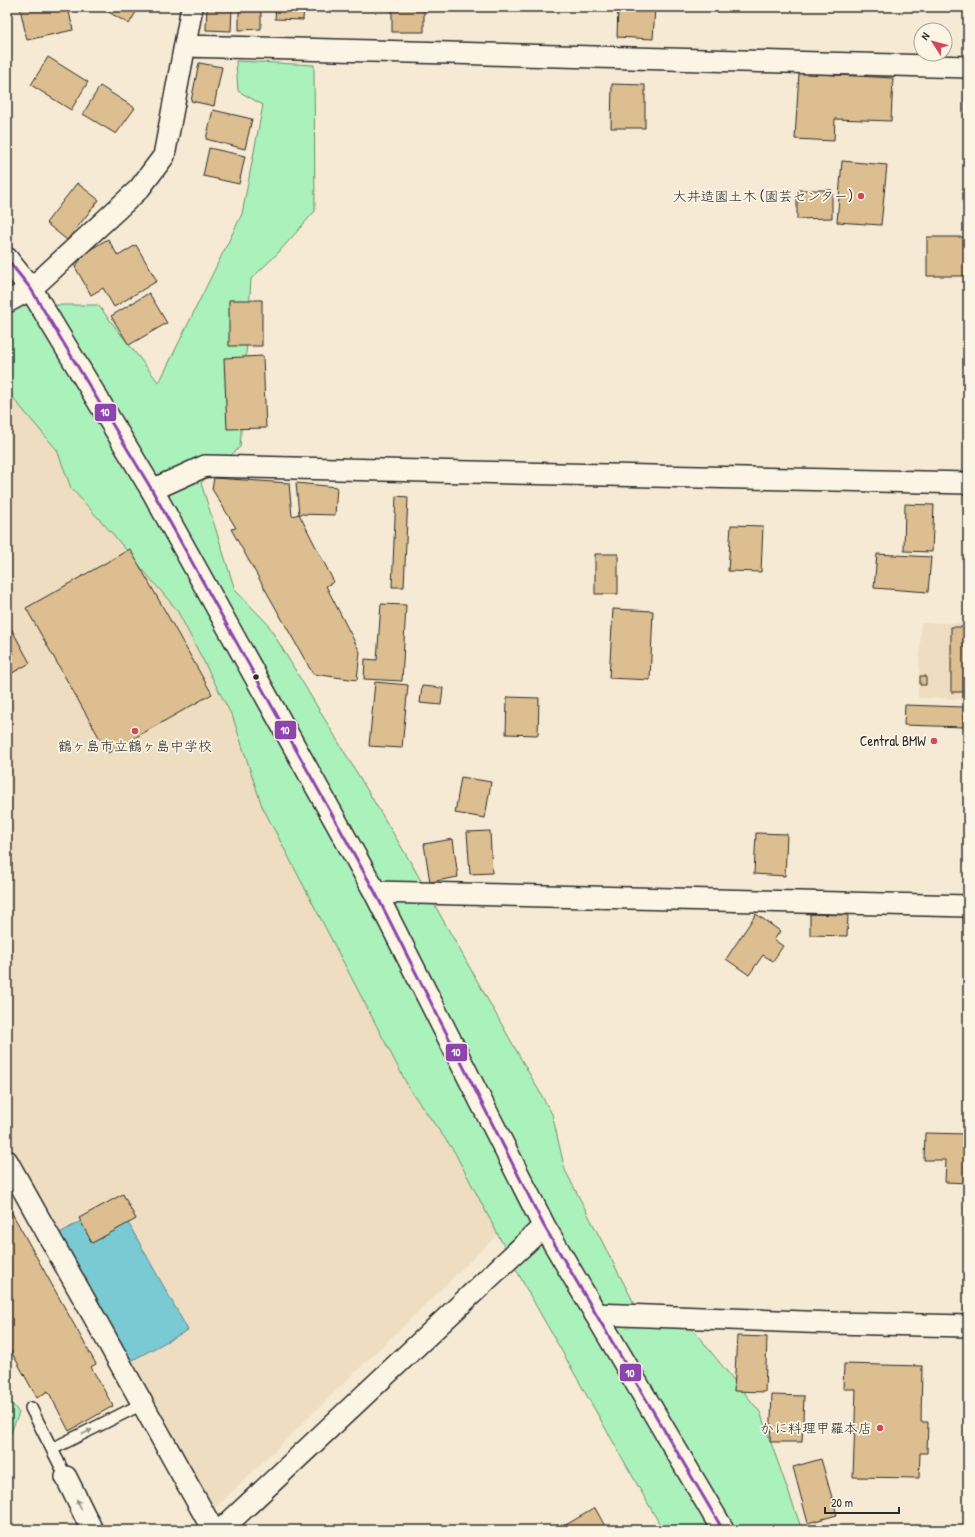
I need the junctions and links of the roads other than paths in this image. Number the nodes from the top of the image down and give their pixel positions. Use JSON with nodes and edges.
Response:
{"nodes":[{"id":1,"x":192,"y":7,"type":"edge"},
{"id":2,"x":185,"y":46,"type":"junction"},
{"id":3,"x":968,"y":67,"type":"edge"},
{"id":4,"x":7,"y":259,"type":"edge"},
{"id":5,"x":31,"y":289,"type":"junction"},
{"id":6,"x":7,"y":302,"type":"edge"},
{"id":7,"x":968,"y":483,"type":"edge"},
{"id":8,"x":152,"y":490,"type":"junction"},
{"id":9,"x":374,"y":892,"type":"junction"},
{"id":10,"x":968,"y":906,"type":"edge"},
{"id":11,"x":7,"y":1161,"type":"edge"},
{"id":12,"x":544,"y":1226,"type":"junction"},
{"id":13,"x":595,"y":1314,"type":"junction"},
{"id":14,"x":968,"y":1326,"type":"edge"},
{"id":15,"x":142,"y":1404,"type":"junction"},
{"id":16,"x":31,"y":1408,"type":"dead end"},
{"id":17,"x":52,"y":1449,"type":"junction"},
{"id":18,"x":66,"y":1477,"type":"joint"},
{"id":19,"x":92,"y":1530,"type":"edge"},
{"id":20,"x":213,"y":1530,"type":"edge"},
{"id":21,"x":221,"y":1530,"type":"edge"},
{"id":22,"x":723,"y":1530,"type":"edge"}],
"edges":[{"from":1,"to":2,"type":"street"},
{"from":2,"to":3,"type":"street"},
{"from":2,"to":5,"type":"street"},
{"from":4,"to":5,"type":"street"},
{"from":5,"to":6,"type":"street"},
{"from":5,"to":8,"type":"street"},
{"from":7,"to":8,"type":"street"},
{"from":8,"to":9,"type":"street"},
{"from":9,"to":10,"type":"street"},
{"from":9,"to":12,"type":"street"},
{"from":11,"to":15,"type":"street"},
{"from":12,"to":13,"type":"street"},
{"from":12,"to":21,"type":"street"},
{"from":13,"to":14,"type":"street"},
{"from":13,"to":22,"type":"street"},
{"from":17,"to":15,"type":"lane","one_way":true},
{"from":15,"to":20,"type":"street"},
{"from":16,"to":17,"type":"lane"},
{"from":17,"to":18,"type":"lane"},
{"from":19,"to":18,"type":"street","one_way":true}]}
